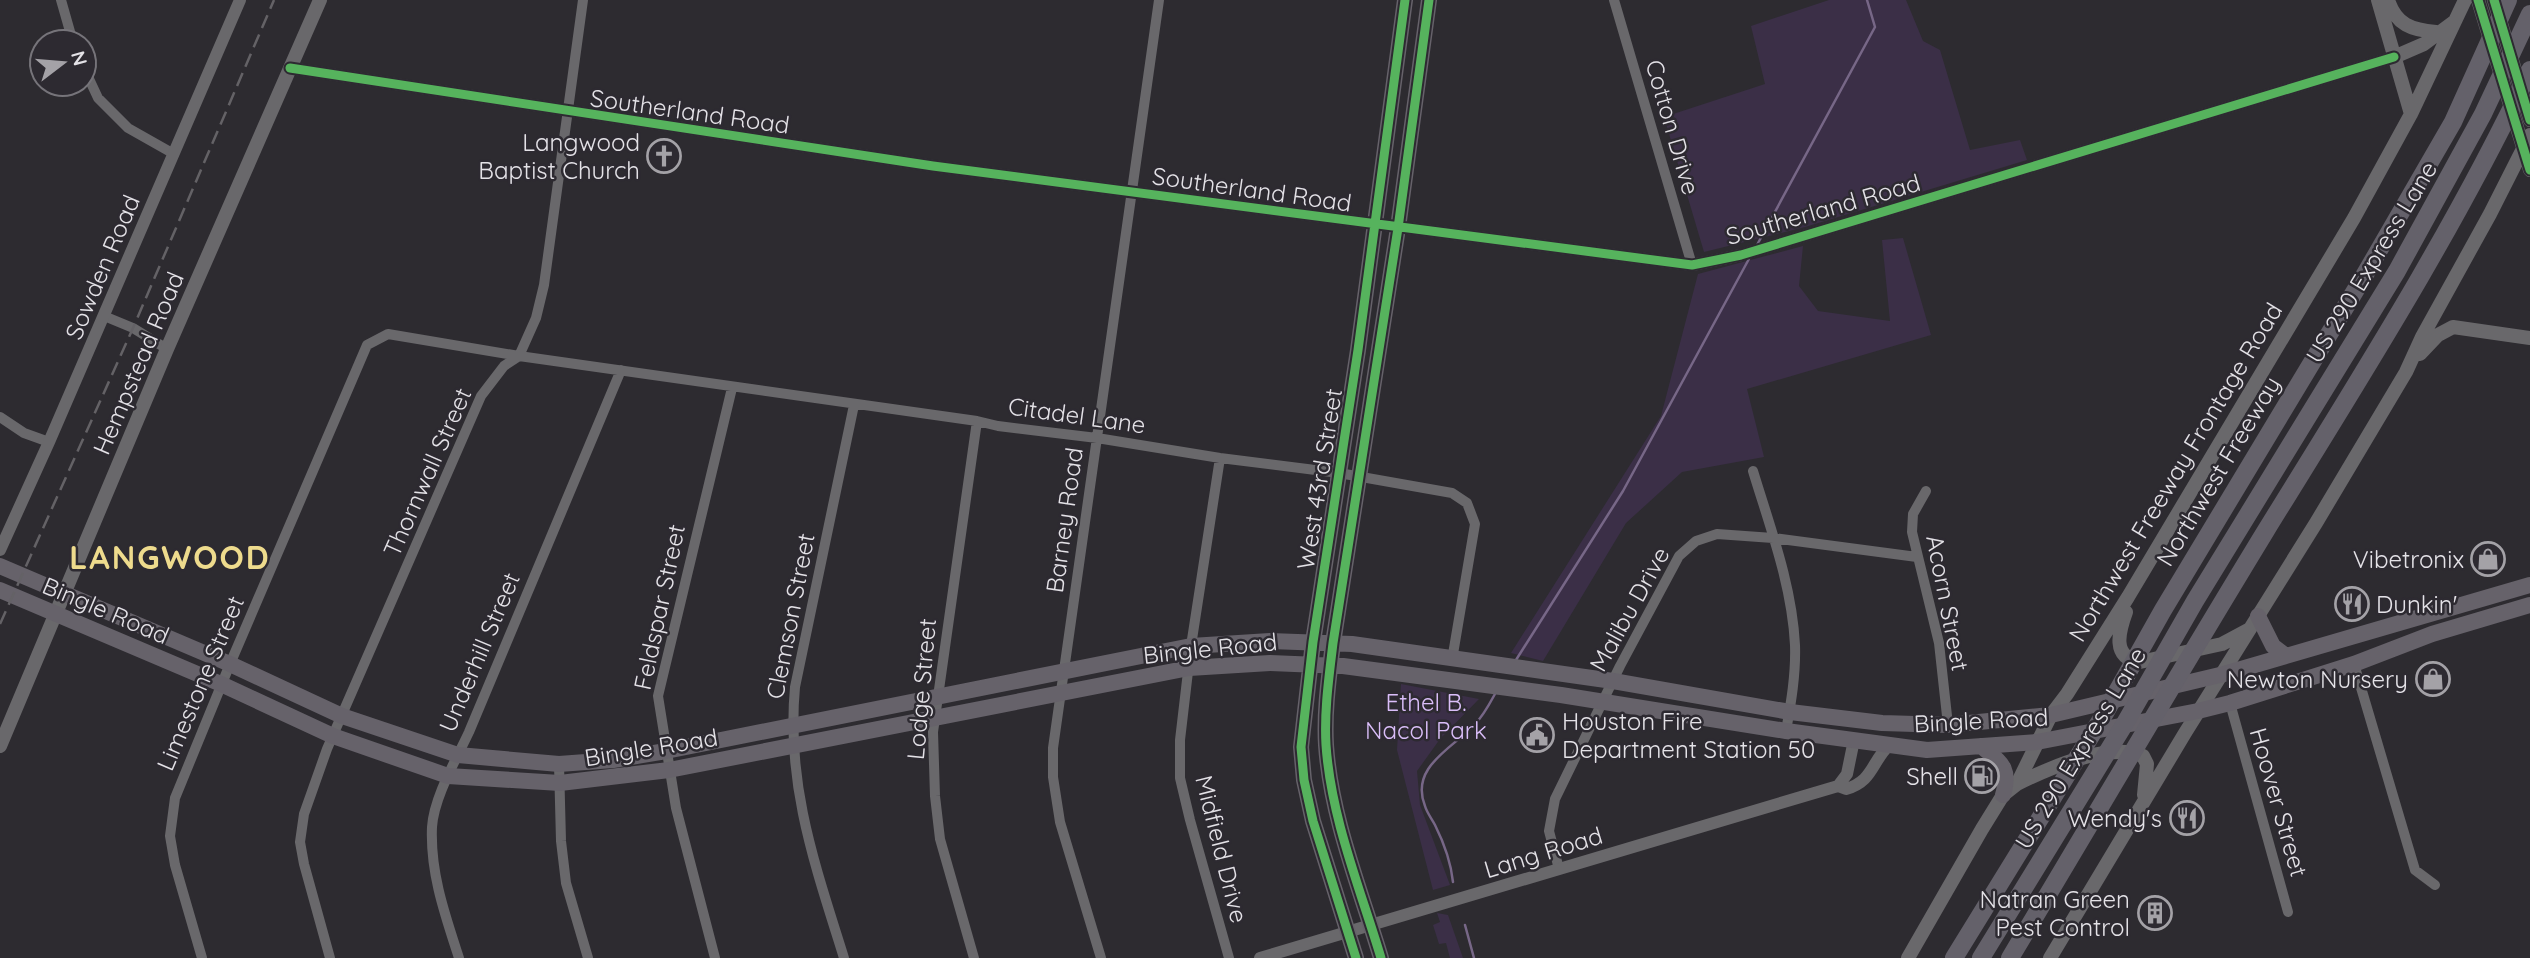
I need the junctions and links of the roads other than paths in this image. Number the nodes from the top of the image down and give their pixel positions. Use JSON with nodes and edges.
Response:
{"nodes":[{"id":1,"x":61,"y":0,"type":"edge"},
{"id":2,"x":240,"y":0,"type":"edge"},
{"id":3,"x":320,"y":0,"type":"edge"},
{"id":4,"x":583,"y":0,"type":"edge"},
{"id":5,"x":1159,"y":0,"type":"edge"},
{"id":6,"x":1405,"y":0,"type":"edge"},
{"id":7,"x":1429,"y":0,"type":"edge"},
{"id":8,"x":1614,"y":0,"type":"edge"},
{"id":9,"x":2378,"y":0,"type":"edge"},
{"id":10,"x":2388,"y":0,"type":"edge"},
{"id":11,"x":2465,"y":0,"type":"edge"},
{"id":12,"x":2479,"y":0,"type":"edge"},
{"id":13,"x":2494,"y":0,"type":"edge"},
{"id":14,"x":2508,"y":0,"type":"edge"},
{"id":15,"x":2530,"y":14,"type":"edge"},
{"id":16,"x":2457,"y":19,"type":"junction"},
{"id":17,"x":69,"y":28,"type":"edge"},
{"id":18,"x":2436,"y":32,"type":"junction"},
{"id":19,"x":2394,"y":58,"type":"junction"},
{"id":20,"x":1399,"y":60,"type":"junction"},
{"id":21,"x":1421,"y":61,"type":"junction"},
{"id":22,"x":290,"y":68,"type":"junction"},
{"id":23,"x":2530,"y":70,"type":"edge"},
{"id":24,"x":98,"y":98,"type":"edge"},
{"id":25,"x":567,"y":112,"type":"junction"},
{"id":26,"x":2411,"y":114,"type":"junction"},
{"id":27,"x":2530,"y":120,"type":"edge"},
{"id":28,"x":2529,"y":137,"type":"edge"},
{"id":29,"x":174,"y":154,"type":"junction"},
{"id":30,"x":2530,"y":170,"type":"edge"},
{"id":31,"x":1131,"y":191,"type":"junction"},
{"id":32,"x":1374,"y":225,"type":"junction"},
{"id":33,"x":1398,"y":228,"type":"junction"},
{"id":34,"x":1692,"y":265,"type":"junction"},
{"id":35,"x":104,"y":316,"type":"junction"},
{"id":36,"x":2530,"y":338,"type":"edge"},
{"id":37,"x":167,"y":349,"type":"junction"},
{"id":38,"x":1359,"y":350,"type":"junction"},
{"id":39,"x":1378,"y":353,"type":"junction"},
{"id":40,"x":519,"y":356,"type":"junction"},
{"id":41,"x":621,"y":370,"type":"junction"},
{"id":42,"x":2406,"y":372,"type":"junction"},
{"id":43,"x":732,"y":388,"type":"junction"},
{"id":44,"x":854,"y":405,"type":"junction"},
{"id":45,"x":0,"y":417,"type":"edge"},
{"id":46,"x":977,"y":421,"type":"junction"},
{"id":47,"x":1097,"y":438,"type":"junction"},
{"id":48,"x":49,"y":442,"type":"junction"},
{"id":49,"x":1220,"y":458,"type":"junction"},
{"id":50,"x":1753,"y":471,"type":"dead end"},
{"id":51,"x":1339,"y":473,"type":"junction"},
{"id":52,"x":1359,"y":477,"type":"junction"},
{"id":53,"x":1926,"y":491,"type":"dead end"},
{"id":54,"x":1773,"y":538,"type":"junction"},
{"id":55,"x":0,"y":550,"type":"edge"},
{"id":56,"x":1917,"y":557,"type":"junction"},
{"id":57,"x":0,"y":566,"type":"edge"},
{"id":58,"x":2140,"y":578,"type":"junction"},
{"id":59,"x":2530,"y":585,"type":"edge"},
{"id":60,"x":0,"y":590,"type":"edge"},
{"id":61,"x":66,"y":593,"type":"junction"},
{"id":62,"x":2470,"y":602,"type":"junction"},
{"id":63,"x":2530,"y":605,"type":"edge"},
{"id":64,"x":57,"y":613,"type":"junction"},
{"id":65,"x":2477,"y":620,"type":"junction"},
{"id":66,"x":2254,"y":623,"type":"junction"},
{"id":67,"x":1313,"y":642,"type":"junction"},
{"id":68,"x":1333,"y":643,"type":"junction"},
{"id":69,"x":1191,"y":646,"type":"junction"},
{"id":70,"x":2286,"y":656,"type":"junction"},
{"id":71,"x":1452,"y":660,"type":"junction"},
{"id":72,"x":230,"y":664,"type":"junction"},
{"id":73,"x":1310,"y":664,"type":"junction"},
{"id":74,"x":2354,"y":664,"type":"junction"},
{"id":75,"x":1331,"y":665,"type":"junction"},
{"id":76,"x":1189,"y":668,"type":"junction"},
{"id":77,"x":1063,"y":670,"type":"junction"},
{"id":78,"x":2224,"y":674,"type":"junction"},
{"id":79,"x":1564,"y":675,"type":"junction"},
{"id":80,"x":1613,"y":681,"type":"junction"},
{"id":81,"x":221,"y":684,"type":"junction"},
{"id":82,"x":1059,"y":693,"type":"junction"},
{"id":83,"x":1561,"y":695,"type":"junction"},
{"id":84,"x":938,"y":696,"type":"junction"},
{"id":85,"x":1603,"y":702,"type":"junction"},
{"id":86,"x":2230,"y":703,"type":"junction"},
{"id":87,"x":2198,"y":711,"type":"junction"},
{"id":88,"x":1790,"y":712,"type":"junction"},
{"id":89,"x":2051,"y":715,"type":"junction"},
{"id":90,"x":342,"y":716,"type":"junction"},
{"id":91,"x":935,"y":718,"type":"junction"},
{"id":92,"x":1943,"y":725,"type":"junction"},
{"id":93,"x":791,"y":726,"type":"junction"},
{"id":94,"x":1786,"y":731,"type":"junction"},
{"id":95,"x":333,"y":736,"type":"junction"},
{"id":96,"x":1854,"y":740,"type":"junction"},
{"id":97,"x":2037,"y":742,"type":"junction"},
{"id":98,"x":0,"y":746,"type":"edge"},
{"id":99,"x":1889,"y":746,"type":"junction"},
{"id":100,"x":1981,"y":746,"type":"junction"},
{"id":101,"x":793,"y":747,"type":"junction"},
{"id":102,"x":666,"y":751,"type":"junction"},
{"id":103,"x":458,"y":755,"type":"junction"},
{"id":104,"x":559,"y":764,"type":"junction"},
{"id":105,"x":670,"y":770,"type":"junction"},
{"id":106,"x":448,"y":776,"type":"junction"},
{"id":107,"x":560,"y":783,"type":"junction"},
{"id":108,"x":2017,"y":784,"type":"junction"},
{"id":109,"x":1838,"y":786,"type":"junction"},
{"id":110,"x":2003,"y":795,"type":"junction"},
{"id":111,"x":2139,"y":810,"type":"junction"},
{"id":112,"x":1336,"y":815,"type":"junction"},
{"id":113,"x":1313,"y":821,"type":"junction"},
{"id":114,"x":1559,"y":869,"type":"junction"},
{"id":115,"x":2435,"y":885,"type":"dead end"},
{"id":116,"x":2288,"y":912,"type":"dead end"},
{"id":117,"x":1371,"y":925,"type":"junction"},
{"id":118,"x":1349,"y":932,"type":"junction"},
{"id":119,"x":202,"y":958,"type":"edge"},
{"id":120,"x":330,"y":958,"type":"edge"},
{"id":121,"x":459,"y":958,"type":"edge"},
{"id":122,"x":588,"y":958,"type":"edge"},
{"id":123,"x":715,"y":958,"type":"edge"},
{"id":124,"x":844,"y":958,"type":"edge"},
{"id":125,"x":974,"y":958,"type":"edge"},
{"id":126,"x":1101,"y":958,"type":"edge"},
{"id":127,"x":1229,"y":958,"type":"edge"},
{"id":128,"x":1260,"y":958,"type":"edge"},
{"id":129,"x":1356,"y":958,"type":"edge"},
{"id":130,"x":1381,"y":958,"type":"edge"},
{"id":131,"x":1908,"y":958,"type":"edge"},
{"id":132,"x":1954,"y":958,"type":"edge"},
{"id":133,"x":1981,"y":958,"type":"edge"},
{"id":134,"x":2010,"y":958,"type":"edge"},
{"id":135,"x":2050,"y":958,"type":"edge"}],
"edges":[{"from":1,"to":17,"type":"street"},
{"from":2,"to":29,"type":"street","name":"Sowden Road"},
{"from":3,"to":22,"type":"main road","name":"Hempstead Road"},
{"from":4,"to":25,"type":"street","name":"Thornwall Street"},
{"from":5,"to":31,"type":"street","name":"Barney Road"},
{"from":6,"to":20,"type":"main road","name":"West 43rd Street"},
{"from":7,"to":21,"type":"main road","name":"West 43rd Street"},
{"from":8,"to":34,"type":"street","name":"Cotton Drive"},
{"from":9,"to":19,"type":"main road"},
{"from":10,"to":18,"type":"main road"},
{"from":11,"to":16,"type":"main road","name":"Northwest Freeway Frontage Road"},
{"from":12,"to":30,"type":"main road"},
{"from":13,"to":27,"type":"main road"},
{"from":14,"to":132,"type":"highway","name":"Northwest Freeway"},
{"from":15,"to":133,"type":"highway","name":"US 290 Express Lane"},
{"from":16,"to":18,"type":"main road"},
{"from":16,"to":26,"type":"main road","name":"Northwest Freeway Frontage Road"},
{"from":18,"to":19,"type":"main road"},
{"from":19,"to":26,"type":"main road"},
{"from":19,"to":34,"type":"street","name":"Southerland Road"},
{"from":20,"to":21,"type":"main road"},
{"from":20,"to":32,"type":"main road","name":"West 43rd Street"},
{"from":21,"to":33,"type":"main road","name":"West 43rd Street"},
{"from":22,"to":25,"type":"street","name":"Southerland Road"},
{"from":22,"to":37,"type":"main road","name":"Hempstead Road"},
{"from":23,"to":134,"type":"highway"},
{"from":24,"to":29,"type":"street"},
{"from":25,"to":31,"type":"street","name":"Southerland Road"},
{"from":25,"to":40,"type":"street","name":"Thornwall Street"},
{"from":26,"to":58,"type":"main road","name":"Northwest Freeway Frontage Road"},
{"from":28,"to":42,"type":"main road"},
{"from":29,"to":35,"type":"street","name":"Sowden Road"},
{"from":31,"to":32,"type":"street","name":"Southerland Road"},
{"from":31,"to":47,"type":"street","name":"Barney Road"},
{"from":32,"to":33,"type":"street","name":"Southerland Road"},
{"from":32,"to":38,"type":"main road","name":"West 43rd Street"},
{"from":33,"to":34,"type":"street","name":"Southerland Road"},
{"from":33,"to":39,"type":"main road","name":"West 43rd Street"},
{"from":35,"to":37,"type":"street"},
{"from":35,"to":48,"type":"street","name":"Sowden Road"},
{"from":36,"to":42,"type":"main road"},
{"from":37,"to":61,"type":"main road","name":"Hempstead Road"},
{"from":38,"to":39,"type":"main road"},
{"from":38,"to":51,"type":"main road","name":"West 43rd Street"},
{"from":39,"to":52,"type":"main road","name":"West 43rd Street"},
{"from":40,"to":41,"type":"street","name":"Citadel Lane"},
{"from":40,"to":72,"type":"street","name":"Limestone Street"},
{"from":40,"to":90,"type":"street","name":"Thornwall Street"},
{"from":41,"to":43,"type":"street","name":"Citadel Lane"},
{"from":41,"to":103,"type":"street","name":"Underhill Street"},
{"from":42,"to":66,"type":"main road"},
{"from":43,"to":44,"type":"street","name":"Citadel Lane"},
{"from":43,"to":102,"type":"street","name":"Feldspar Street"},
{"from":44,"to":46,"type":"street","name":"Citadel Lane"},
{"from":44,"to":93,"type":"street","name":"Clemson Street"},
{"from":45,"to":48,"type":"street"},
{"from":46,"to":47,"type":"street","name":"Citadel Lane"},
{"from":46,"to":84,"type":"street","name":"Lodge Street"},
{"from":47,"to":49,"type":"street","name":"Citadel Lane"},
{"from":47,"to":77,"type":"street","name":"Barney Road"},
{"from":48,"to":55,"type":"street","name":"Sowden Road"},
{"from":49,"to":51,"type":"street","name":"Citadel Lane"},
{"from":49,"to":69,"type":"street","name":"Midfield Drive"},
{"from":50,"to":54,"type":"street"},
{"from":51,"to":52,"type":"street","name":"Citadel Lane"},
{"from":51,"to":67,"type":"main road","name":"West 43rd Street"},
{"from":52,"to":68,"type":"main road","name":"West 43rd Street"},
{"from":52,"to":71,"type":"street","name":"Citadel Lane"},
{"from":53,"to":56,"type":"street","name":"Acorn Street"},
{"from":54,"to":56,"type":"street","name":"Malibu Drive"},
{"from":54,"to":80,"type":"street","name":"Malibu Drive"},
{"from":54,"to":88,"type":"street"},
{"from":56,"to":92,"type":"street","name":"Acorn Street"},
{"from":57,"to":61,"type":"main road","name":"Bingle Road"},
{"from":58,"to":66,"type":"main road"},
{"from":58,"to":89,"type":"main road","name":"Northwest Freeway Frontage Road"},
{"from":59,"to":62,"type":"main road","name":"Bingle Road"},
{"from":60,"to":64,"type":"main road","name":"Bingle Road"},
{"from":61,"to":64,"type":"main road","name":"Hempstead Road"},
{"from":61,"to":72,"type":"main road","name":"Bingle Road"},
{"from":62,"to":65,"type":"main road"},
{"from":62,"to":70,"type":"main road","name":"Bingle Road"},
{"from":63,"to":65,"type":"main road","name":"Bingle Road"},
{"from":64,"to":81,"type":"main road","name":"Bingle Road"},
{"from":64,"to":98,"type":"main road","name":"Hempstead Road"},
{"from":65,"to":74,"type":"main road","name":"Bingle Road"},
{"from":66,"to":70,"type":"main road"},
{"from":66,"to":78,"type":"main road"},
{"from":67,"to":68,"type":"main road","name":"Bingle Road"},
{"from":67,"to":69,"type":"main road","name":"Bingle Road"},
{"from":67,"to":73,"type":"main road","name":"West 43rd Street"},
{"from":68,"to":71,"type":"main road","name":"Bingle Road"},
{"from":68,"to":75,"type":"main road","name":"West 43rd Street"},
{"from":69,"to":76,"type":"street","name":"Midfield Drive"},
{"from":69,"to":77,"type":"main road","name":"Bingle Road"},
{"from":70,"to":78,"type":"main road","name":"Bingle Road"},
{"from":71,"to":79,"type":"main road","name":"Bingle Road"},
{"from":72,"to":81,"type":"street","name":"Limestone Street"},
{"from":72,"to":90,"type":"main road","name":"Bingle Road"},
{"from":73,"to":75,"type":"main road","name":"Bingle Road"},
{"from":73,"to":76,"type":"main road","name":"Bingle Road"},
{"from":73,"to":113,"type":"main road","name":"West 43rd Street"},
{"from":74,"to":86,"type":"main road","name":"Bingle Road"},
{"from":74,"to":115,"type":"street"},
{"from":75,"to":83,"type":"main road","name":"Bingle Road"},
{"from":75,"to":112,"type":"main road","name":"West 43rd Street"},
{"from":76,"to":82,"type":"main road","name":"Bingle Road"},
{"from":76,"to":127,"type":"street","name":"Midfield Drive"},
{"from":77,"to":82,"type":"street","name":"Barney Road"},
{"from":77,"to":84,"type":"main road","name":"Bingle Road"},
{"from":78,"to":87,"type":"main road"},
{"from":78,"to":89,"type":"main road","name":"Bingle Road"},
{"from":79,"to":80,"type":"main road","name":"Bingle Road"},
{"from":79,"to":83,"type":"main road"},
{"from":80,"to":85,"type":"street","name":"Malibu Drive"},
{"from":80,"to":88,"type":"main road","name":"Bingle Road"},
{"from":81,"to":95,"type":"main road","name":"Bingle Road"},
{"from":81,"to":119,"type":"street","name":"Limestone Street"},
{"from":82,"to":91,"type":"main road","name":"Bingle Road"},
{"from":82,"to":126,"type":"street","name":"Barney Road"},
{"from":83,"to":85,"type":"main road","name":"Bingle Road"},
{"from":84,"to":91,"type":"street","name":"Lodge Street"},
{"from":84,"to":93,"type":"main road","name":"Bingle Road"},
{"from":85,"to":94,"type":"main road","name":"Bingle Road"},
{"from":85,"to":114,"type":"street","name":"Malibu Drive"},
{"from":86,"to":87,"type":"main road","name":"Bingle Road"},
{"from":86,"to":116,"type":"street","name":"Hoover Street"},
{"from":87,"to":97,"type":"main road","name":"Bingle Road"},
{"from":87,"to":111,"type":"main road"},
{"from":88,"to":92,"type":"main road","name":"Bingle Road"},
{"from":88,"to":94,"type":"street"},
{"from":89,"to":92,"type":"main road","name":"Bingle Road"},
{"from":89,"to":97,"type":"main road","name":"Northwest Freeway Frontage Road"},
{"from":90,"to":95,"type":"street","name":"Thornwall Street"},
{"from":90,"to":103,"type":"main road","name":"Bingle Road"},
{"from":91,"to":101,"type":"main road","name":"Bingle Road"},
{"from":91,"to":125,"type":"street","name":"Lodge Street"},
{"from":92,"to":96,"type":"main road"},
{"from":93,"to":101,"type":"street","name":"Clemson Street"},
{"from":93,"to":102,"type":"main road","name":"Bingle Road"},
{"from":94,"to":96,"type":"main road","name":"Bingle Road"},
{"from":95,"to":106,"type":"main road","name":"Bingle Road"},
{"from":95,"to":120,"type":"street","name":"Thornwall Street"},
{"from":96,"to":99,"type":"main road","name":"Bingle Road"},
{"from":96,"to":109,"type":"street"},
{"from":97,"to":100,"type":"main road","name":"Bingle Road"},
{"from":97,"to":108,"type":"main road","name":"Northwest Freeway Frontage Road"},
{"from":99,"to":100,"type":"main road","name":"Bingle Road"},
{"from":99,"to":109,"type":"street","name":"Lang Road"},
{"from":100,"to":110,"type":"main road"},
{"from":101,"to":105,"type":"main road","name":"Bingle Road"},
{"from":101,"to":124,"type":"street","name":"Clemson Street"},
{"from":102,"to":104,"type":"main road","name":"Bingle Road"},
{"from":102,"to":105,"type":"street","name":"Feldspar Street"},
{"from":103,"to":104,"type":"main road","name":"Bingle Road"},
{"from":103,"to":106,"type":"street","name":"Underhill Street"},
{"from":104,"to":107,"type":"street"},
{"from":105,"to":107,"type":"main road","name":"Bingle Road"},
{"from":105,"to":123,"type":"street","name":"Feldspar Street"},
{"from":106,"to":107,"type":"main road","name":"Bingle Road"},
{"from":106,"to":121,"type":"street","name":"Underhill Street"},
{"from":107,"to":122,"type":"street"},
{"from":108,"to":110,"type":"main road","name":"Northwest Freeway Frontage Road"},
{"from":108,"to":111,"type":"main road"},
{"from":109,"to":114,"type":"street","name":"Lang Road"},
{"from":110,"to":131,"type":"main road","name":"Northwest Freeway Frontage Road"},
{"from":111,"to":135,"type":"main road"},
{"from":112,"to":113,"type":"main road"},
{"from":112,"to":117,"type":"main road","name":"West 43rd Street"},
{"from":113,"to":118,"type":"main road","name":"West 43rd Street"},
{"from":114,"to":117,"type":"street","name":"Lang Road"},
{"from":117,"to":118,"type":"street","name":"Lang Road"},
{"from":117,"to":130,"type":"main road","name":"West 43rd Street"},
{"from":118,"to":128,"type":"street","name":"Lang Road"},
{"from":118,"to":129,"type":"main road","name":"West 43rd Street"}]}
